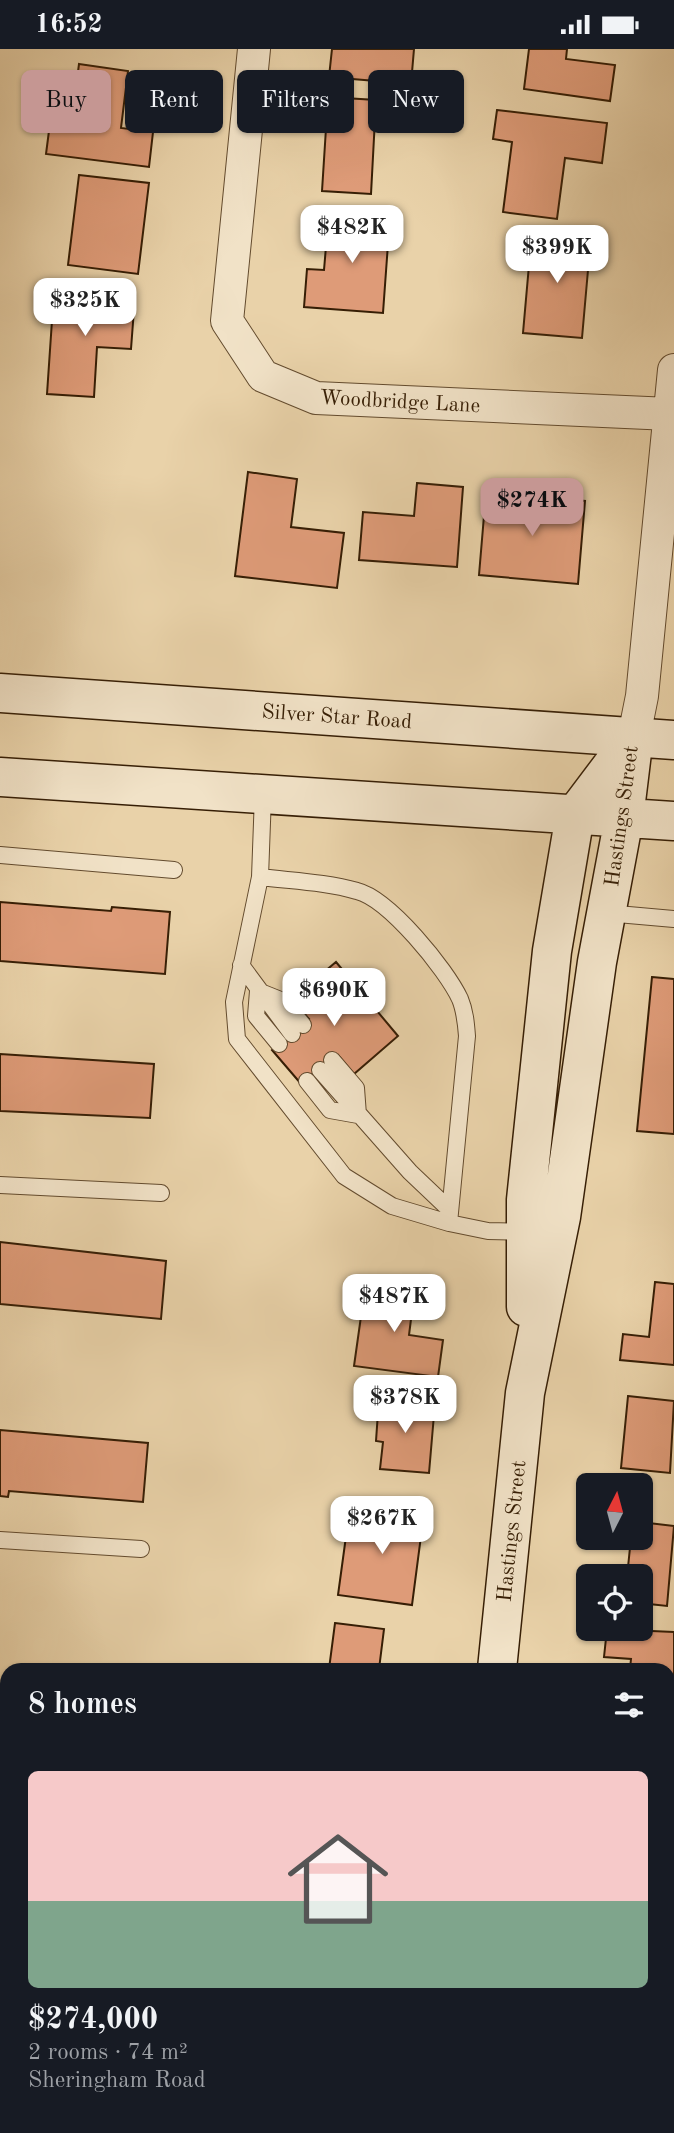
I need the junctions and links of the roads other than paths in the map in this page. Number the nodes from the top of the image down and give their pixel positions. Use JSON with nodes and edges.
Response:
{"nodes":[{"id":1,"x":254,"y":49,"type":"edge"},
{"id":2,"x":674,"y":370,"type":"edge"},
{"id":3,"x":670,"y":414,"type":"junction"},
{"id":4,"x":0,"y":694,"type":"edge"},
{"id":5,"x":635,"y":736,"type":"junction"},
{"id":6,"x":674,"y":740,"type":"edge"},
{"id":7,"x":0,"y":777,"type":"edge"},
{"id":8,"x":263,"y":795,"type":"junction"},
{"id":9,"x":575,"y":815,"type":"junction"},
{"id":10,"x":624,"y":818,"type":"junction"},
{"id":11,"x":674,"y":821,"type":"edge"},
{"id":12,"x":0,"y":855,"type":"edge"},
{"id":13,"x":174,"y":870,"type":"dead end"},
{"id":14,"x":260,"y":877,"type":"junction"},
{"id":15,"x":606,"y":913,"type":"junction"},
{"id":16,"x":674,"y":919,"type":"edge"},
{"id":17,"x":242,"y":965,"type":"junction"},
{"id":18,"x":258,"y":991,"type":"junction"},
{"id":19,"x":297,"y":1029,"type":"dead end"},
{"id":20,"x":279,"y":1045,"type":"dead end"},
{"id":21,"x":326,"y":1065,"type":"dead end"},
{"id":22,"x":307,"y":1081,"type":"dead end"},
{"id":23,"x":358,"y":1115,"type":"junction"},
{"id":24,"x":0,"y":1185,"type":"edge"},
{"id":25,"x":161,"y":1193,"type":"dead end"},
{"id":26,"x":449,"y":1217,"type":"junction"},
{"id":27,"x":526,"y":1233,"type":"junction"},
{"id":28,"x":526,"y":1393,"type":"junction"},
{"id":29,"x":0,"y":1540,"type":"edge"},
{"id":30,"x":141,"y":1549,"type":"dead end"},
{"id":31,"x":498,"y":1663,"type":"edge"}],
"edges":[{"from":1,"to":3,"type":"street","name":"Woodbridge Lane"},
{"from":2,"to":3,"type":"street"},
{"from":3,"to":5,"type":"street"},
{"from":4,"to":5,"type":"street","name":"Silver Star Road"},
{"from":5,"to":6,"type":"street","name":"Silver Star Road"},
{"from":5,"to":9,"type":"street","name":"Hastings Street"},
{"from":5,"to":10,"type":"street","name":"Hastings Street"},
{"from":7,"to":8,"type":"street"},
{"from":8,"to":9,"type":"street"},
{"from":8,"to":14,"type":"lane"},
{"from":9,"to":10,"type":"street"},
{"from":9,"to":27,"type":"street","name":"Hastings Street"},
{"from":10,"to":11,"type":"street"},
{"from":10,"to":15,"type":"street","name":"Hastings Street"},
{"from":12,"to":13,"type":"lane"},
{"from":14,"to":17,"type":"lane"},
{"from":14,"to":26,"type":"lane"},
{"from":15,"to":16,"type":"lane"},
{"from":15,"to":28,"type":"street","name":"Hastings Street"},
{"from":17,"to":18,"type":"lane"},
{"from":17,"to":26,"type":"lane"},
{"from":18,"to":19,"type":"lane"},
{"from":18,"to":20,"type":"lane"},
{"from":21,"to":23,"type":"lane"},
{"from":22,"to":23,"type":"lane"},
{"from":23,"to":26,"type":"lane"},
{"from":24,"to":25,"type":"lane"},
{"from":26,"to":27,"type":"lane"},
{"from":27,"to":28,"type":"street","name":"Hastings Street"},
{"from":28,"to":31,"type":"street","name":"Hastings Street"},
{"from":29,"to":30,"type":"lane"}]}
